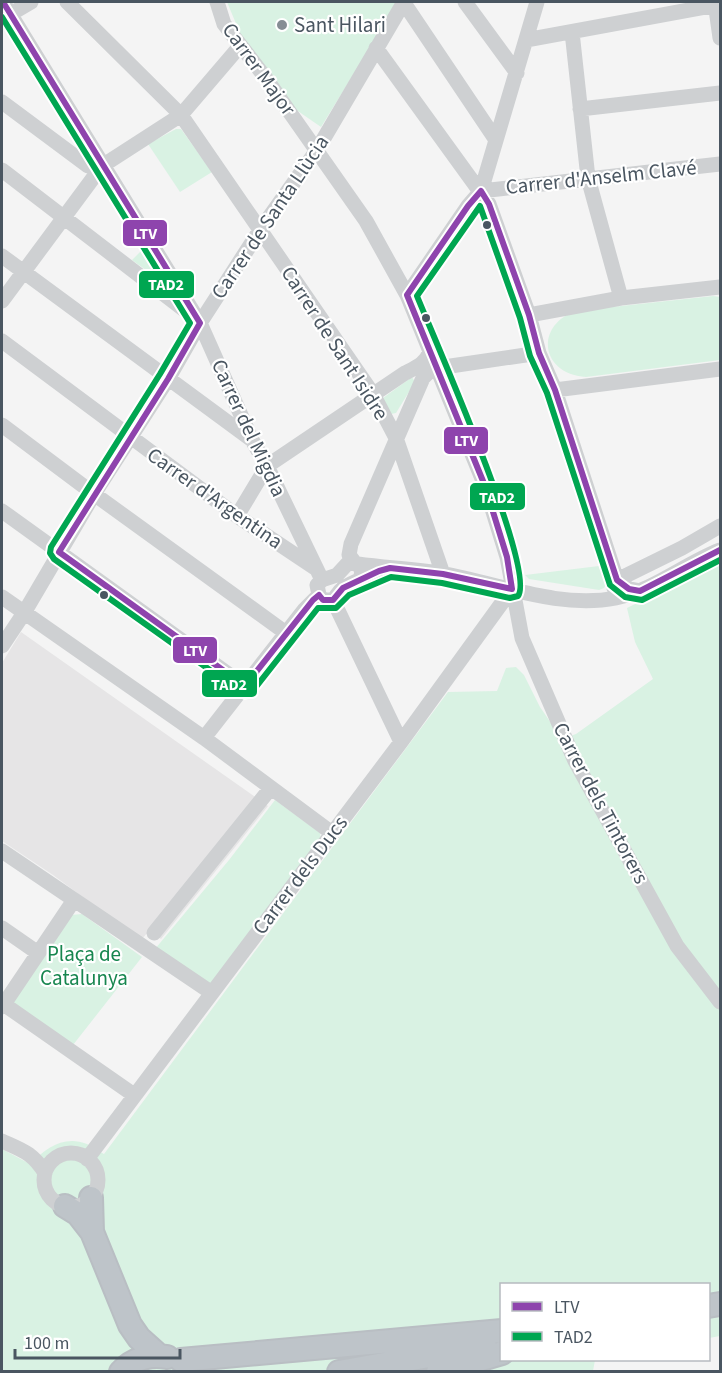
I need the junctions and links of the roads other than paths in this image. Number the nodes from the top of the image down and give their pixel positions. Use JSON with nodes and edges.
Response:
{"nodes":[{"id":1,"x":30,"y":2,"type":"edge"},
{"id":2,"x":67,"y":2,"type":"edge"},
{"id":3,"x":217,"y":2,"type":"edge"},
{"id":4,"x":404,"y":2,"type":"edge"},
{"id":5,"x":465,"y":2,"type":"edge"},
{"id":6,"x":537,"y":2,"type":"edge"},
{"id":7,"x":716,"y":3,"type":"edge"},
{"id":8,"x":4,"y":11,"type":"edge"},
{"id":9,"x":572,"y":32,"type":"junction"},
{"id":10,"x":720,"y":38,"type":"edge"},
{"id":11,"x":526,"y":40,"type":"junction"},
{"id":12,"x":240,"y":46,"type":"junction"},
{"id":13,"x":376,"y":48,"type":"junction"},
{"id":14,"x":516,"y":73,"type":"junction"},
{"id":15,"x":720,"y":93,"type":"edge"},
{"id":16,"x":2,"y":102,"type":"edge"},
{"id":17,"x":580,"y":109,"type":"junction"},
{"id":18,"x":181,"y":115,"type":"junction"},
{"id":19,"x":496,"y":140,"type":"junction"},
{"id":20,"x":317,"y":150,"type":"junction"},
{"id":21,"x":720,"y":164,"type":"edge"},
{"id":22,"x":102,"y":166,"type":"junction"},
{"id":23,"x":2,"y":170,"type":"edge"},
{"id":24,"x":588,"y":178,"type":"junction"},
{"id":25,"x":481,"y":191,"type":"junction"},
{"id":26,"x":64,"y":217,"type":"junction"},
{"id":27,"x":260,"y":230,"type":"junction"},
{"id":28,"x":2,"y":256,"type":"edge"},
{"id":29,"x":23,"y":272,"type":"junction"},
{"id":30,"x":720,"y":287,"type":"edge"},
{"id":31,"x":407,"y":295,"type":"junction"},
{"id":32,"x":621,"y":298,"type":"junction"},
{"id":33,"x":2,"y":301,"type":"edge"},
{"id":34,"x":529,"y":315,"type":"junction"},
{"id":35,"x":200,"y":322,"type":"junction"},
{"id":36,"x":2,"y":341,"type":"edge"},
{"id":37,"x":539,"y":353,"type":"junction"},
{"id":38,"x":434,"y":362,"type":"junction"},
{"id":39,"x":720,"y":369,"type":"edge"},
{"id":40,"x":405,"y":373,"type":"junction"},
{"id":41,"x":423,"y":378,"type":"junction"},
{"id":42,"x":168,"y":379,"type":"junction"},
{"id":43,"x":555,"y":390,"type":"junction"},
{"id":44,"x":373,"y":394,"type":"junction"},
{"id":45,"x":2,"y":425,"type":"edge"},
{"id":46,"x":131,"y":438,"type":"junction"},
{"id":47,"x":396,"y":438,"type":"junction"},
{"id":48,"x":252,"y":440,"type":"junction"},
{"id":49,"x":267,"y":466,"type":"junction"},
{"id":50,"x":94,"y":494,"type":"junction"},
{"id":51,"x":2,"y":511,"type":"edge"},
{"id":52,"x":237,"y":516,"type":"junction"},
{"id":53,"x":720,"y":526,"type":"edge"},
{"id":54,"x":720,"y":550,"type":"edge"},
{"id":55,"x":59,"y":552,"type":"junction"},
{"id":56,"x":357,"y":564,"type":"junction"},
{"id":57,"x":390,"y":568,"type":"junction"},
{"id":58,"x":443,"y":574,"type":"junction"},
{"id":59,"x":617,"y":580,"type":"junction"},
{"id":60,"x":360,"y":581,"type":"junction"},
{"id":61,"x":322,"y":586,"type":"junction"},
{"id":62,"x":512,"y":589,"type":"junction"},
{"id":63,"x":640,"y":591,"type":"junction"},
{"id":64,"x":2,"y":597,"type":"edge"},
{"id":65,"x":603,"y":600,"type":"junction"},
{"id":66,"x":24,"y":613,"type":"junction"},
{"id":67,"x":286,"y":633,"type":"junction"},
{"id":68,"x":2,"y":646,"type":"edge"},
{"id":69,"x":245,"y":686,"type":"junction"},
{"id":70,"x":204,"y":738,"type":"junction"},
{"id":71,"x":401,"y":742,"type":"junction"},
{"id":72,"x":270,"y":789,"type":"junction"},
{"id":73,"x":332,"y":833,"type":"junction"},
{"id":74,"x":2,"y":851,"type":"edge"},
{"id":75,"x":74,"y":900,"type":"junction"},
{"id":76,"x":2,"y":928,"type":"edge"},
{"id":77,"x":154,"y":933,"type":"dead end"},
{"id":78,"x":38,"y":953,"type":"junction"},
{"id":79,"x":212,"y":993,"type":"junction"},
{"id":80,"x":720,"y":1002,"type":"edge"},
{"id":81,"x":2,"y":1005,"type":"edge"},
{"id":82,"x":134,"y":1095,"type":"junction"},
{"id":83,"x":2,"y":1141,"type":"edge"},
{"id":84,"x":87,"y":1159,"type":"junction"},
{"id":85,"x":45,"y":1173,"type":"junction"},
{"id":86,"x":91,"y":1198,"type":"junction"},
{"id":87,"x":64,"y":1206,"type":"junction"},
{"id":88,"x":92,"y":1232,"type":"junction"},
{"id":89,"x":130,"y":1325,"type":"junction"},
{"id":90,"x":500,"y":1331,"type":"edge"},
{"id":91,"x":500,"y":1343,"type":"edge"},
{"id":92,"x":500,"y":1353,"type":"edge"},
{"id":93,"x":158,"y":1355,"type":"junction"},
{"id":94,"x":181,"y":1359,"type":"junction"},
{"id":95,"x":124,"y":1368,"type":"edge"},
{"id":96,"x":201,"y":1371,"type":"edge"},
{"id":97,"x":339,"y":1371,"type":"edge"},
{"id":98,"x":438,"y":1371,"type":"edge"}],
"edges":[{"from":1,"to":8,"type":"street"},
{"from":2,"to":18,"type":"street","name":"Carrer de Sant Isidre"},
{"from":3,"to":12,"type":"street","name":"Carrer Major"},
{"from":4,"to":13,"type":"street","name":"Carrer de Santa Llùcia"},
{"from":4,"to":19,"type":"street"},
{"from":5,"to":14,"type":"street"},
{"from":6,"to":11,"type":"street"},
{"from":7,"to":9,"type":"street"},
{"from":7,"to":10,"type":"street"},
{"from":8,"to":22,"type":"street","name":"Carrer del Migdia"},
{"from":9,"to":11,"type":"street"},
{"from":9,"to":17,"type":"street"},
{"from":11,"to":14,"type":"street"},
{"from":12,"to":18,"type":"street"},
{"from":12,"to":20,"type":"street","name":"Carrer Major"},
{"from":13,"to":20,"type":"street","name":"Carrer de Santa Llùcia"},
{"from":13,"to":25,"type":"street"},
{"from":14,"to":19,"type":"street"},
{"from":15,"to":17,"type":"street"},
{"from":16,"to":22,"type":"street"},
{"from":17,"to":24,"type":"street"},
{"from":18,"to":22,"type":"street"},
{"from":18,"to":27,"type":"street","name":"Carrer de Sant Isidre"},
{"from":19,"to":25,"type":"street"},
{"from":20,"to":27,"type":"street","name":"Carrer de Santa Llùcia"},
{"from":20,"to":31,"type":"street","name":"Carrer Major"},
{"from":21,"to":24,"type":"street","name":"Carrer d'Anselm Clavé"},
{"from":22,"to":26,"type":"street"},
{"from":22,"to":35,"type":"street","name":"Carrer del Migdia"},
{"from":23,"to":26,"type":"street"},
{"from":24,"to":25,"type":"street","name":"Carrer d'Anselm Clavé"},
{"from":24,"to":32,"type":"street"},
{"from":25,"to":31,"type":"street"},
{"from":25,"to":34,"type":"street"},
{"from":26,"to":29,"type":"street"},
{"from":26,"to":35,"type":"street"},
{"from":27,"to":35,"type":"street","name":"Carrer de Santa Llùcia"},
{"from":27,"to":44,"type":"street","name":"Carrer de Sant Isidre"},
{"from":28,"to":29,"type":"street"},
{"from":29,"to":33,"type":"street"},
{"from":29,"to":42,"type":"street"},
{"from":30,"to":32,"type":"street"},
{"from":31,"to":38,"type":"street","name":"Carrer Major"},
{"from":32,"to":34,"type":"street"},
{"from":34,"to":37,"type":"street"},
{"from":35,"to":42,"type":"street","name":"Carrer de Santa Llùcia"},
{"from":35,"to":48,"type":"street","name":"Carrer del Migdia"},
{"from":36,"to":46,"type":"street","name":"Carrer d'Argentina"},
{"from":37,"to":38,"type":"street"},
{"from":37,"to":43,"type":"street"},
{"from":38,"to":40,"type":"street"},
{"from":38,"to":41,"type":"street"},
{"from":38,"to":62,"type":"street","name":"Carrer Major"},
{"from":39,"to":43,"type":"street"},
{"from":40,"to":41,"type":"street"},
{"from":40,"to":44,"type":"street"},
{"from":41,"to":47,"type":"street"},
{"from":42,"to":46,"type":"street","name":"Carrer de Santa Llùcia"},
{"from":42,"to":48,"type":"street"},
{"from":43,"to":59,"type":"street"},
{"from":44,"to":47,"type":"street","name":"Carrer de Sant Isidre"},
{"from":44,"to":49,"type":"street"},
{"from":45,"to":50,"type":"street"},
{"from":46,"to":50,"type":"street","name":"Carrer de Santa Llùcia"},
{"from":46,"to":52,"type":"street","name":"Carrer d'Argentina"},
{"from":47,"to":56,"type":"street"},
{"from":47,"to":58,"type":"street","name":"Carrer de Sant Isidre"},
{"from":48,"to":49,"type":"street","name":"Carrer del Migdia"},
{"from":49,"to":52,"type":"street"},
{"from":49,"to":61,"type":"street","name":"Carrer del Migdia"},
{"from":50,"to":55,"type":"street","name":"Carrer de Santa Llùcia"},
{"from":50,"to":67,"type":"street"},
{"from":51,"to":55,"type":"street"},
{"from":52,"to":61,"type":"street","name":"Carrer d'Argentina"},
{"from":53,"to":59,"type":"street"},
{"from":54,"to":63,"type":"street"},
{"from":55,"to":66,"type":"street","name":"Carrer de Santa Llùcia"},
{"from":55,"to":69,"type":"street"},
{"from":56,"to":57,"type":"street"},
{"from":56,"to":60,"type":"street"},
{"from":56,"to":61,"type":"street"},
{"from":57,"to":58,"type":"street"},
{"from":57,"to":60,"type":"street"},
{"from":58,"to":62,"type":"street"},
{"from":59,"to":63,"type":"street"},
{"from":59,"to":65,"type":"street"},
{"from":60,"to":61,"type":"street"},
{"from":61,"to":67,"type":"street"},
{"from":61,"to":71,"type":"street","name":"Carrer del Migdia"},
{"from":62,"to":65,"type":"street"},
{"from":62,"to":71,"type":"street","name":"Carrer dels Ducs"},
{"from":62,"to":80,"type":"street","name":"Carrer dels Tintorers"},
{"from":63,"to":65,"type":"street"},
{"from":64,"to":66,"type":"street"},
{"from":66,"to":68,"type":"street","name":"Carrer de Santa Llùcia"},
{"from":66,"to":70,"type":"street"},
{"from":67,"to":69,"type":"street"},
{"from":69,"to":70,"type":"street"},
{"from":70,"to":72,"type":"street"},
{"from":71,"to":73,"type":"street","name":"Carrer dels Ducs"},
{"from":72,"to":73,"type":"street"},
{"from":72,"to":77,"type":"street"},
{"from":73,"to":79,"type":"street","name":"Carrer dels Ducs"},
{"from":74,"to":75,"type":"street"},
{"from":75,"to":78,"type":"street"},
{"from":75,"to":79,"type":"street"},
{"from":76,"to":78,"type":"street"},
{"from":78,"to":81,"type":"street"},
{"from":79,"to":82,"type":"street","name":"Carrer dels Ducs"},
{"from":81,"to":82,"type":"street"},
{"from":82,"to":84,"type":"street","name":"Carrer dels Ducs"},
{"from":83,"to":85,"type":"street"},
{"from":84,"to":85,"type":"street"},
{"from":84,"to":86,"type":"street"},
{"from":85,"to":87,"type":"street"},
{"from":86,"to":87,"type":"street"},
{"from":86,"to":88,"type":"highway"},
{"from":87,"to":88,"type":"highway"},
{"from":88,"to":89,"type":"highway"},
{"from":89,"to":93,"type":"highway"},
{"from":89,"to":95,"type":"highway"},
{"from":90,"to":94,"type":"highway"},
{"from":91,"to":97,"type":"highway"},
{"from":92,"to":98,"type":"highway"},
{"from":93,"to":94,"type":"highway"},
{"from":93,"to":95,"type":"highway"},
{"from":94,"to":96,"type":"highway"}]}
